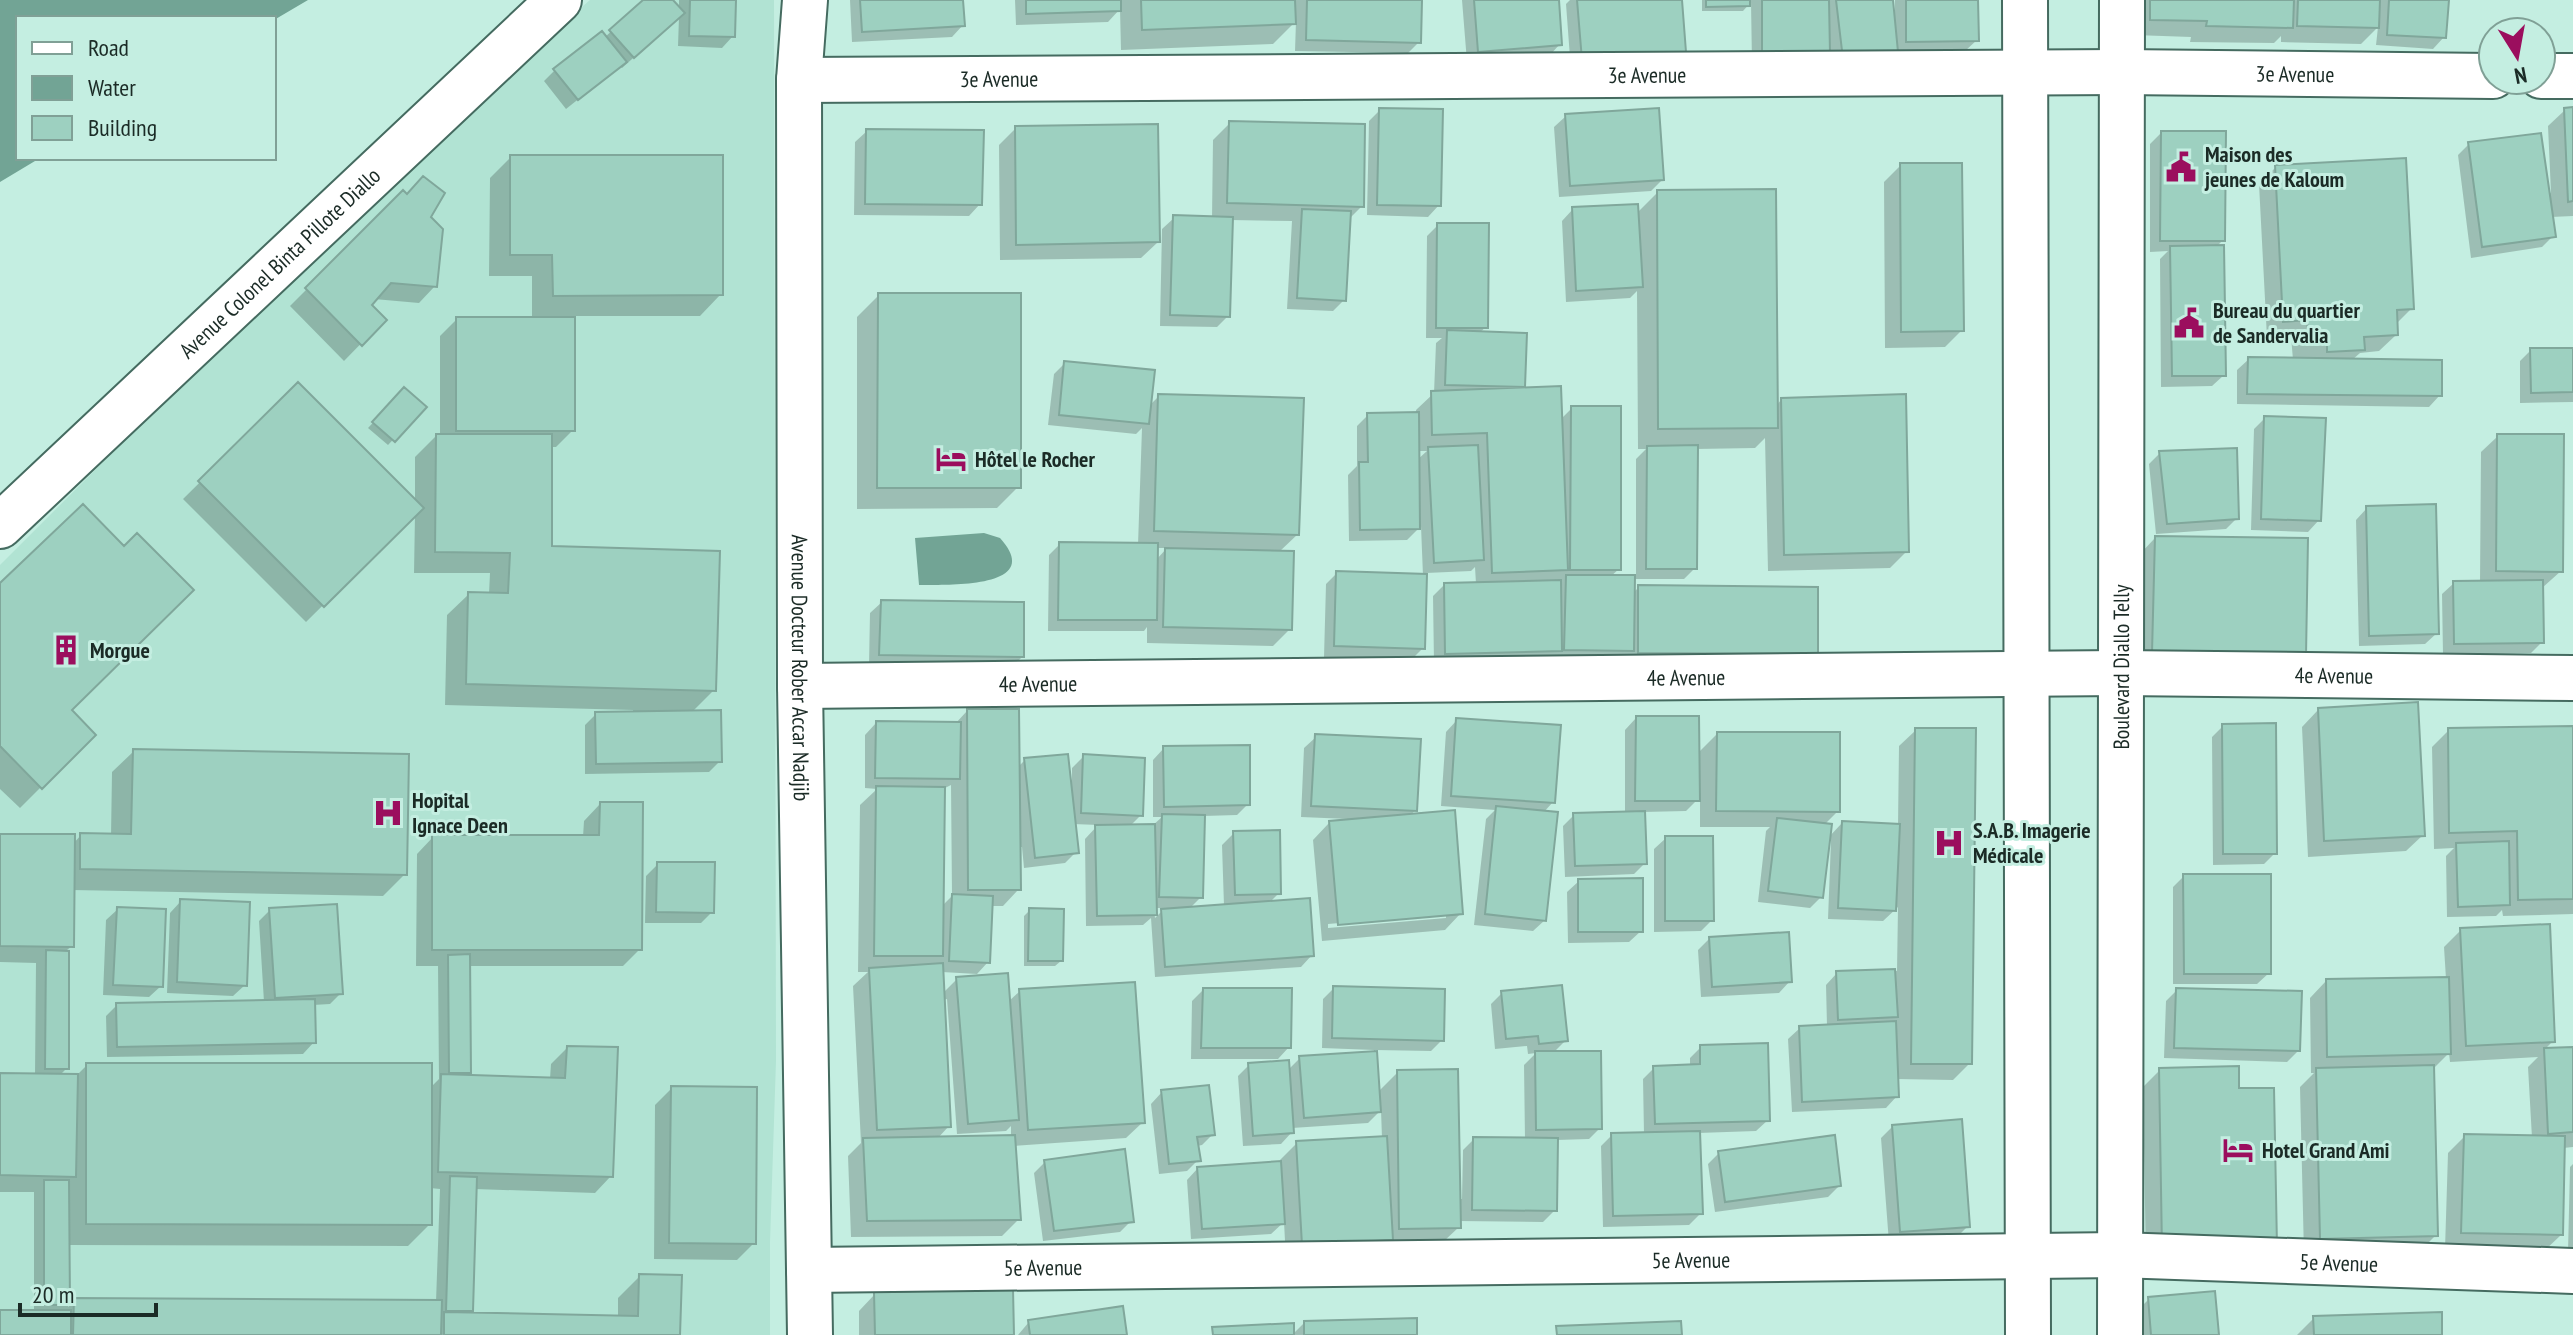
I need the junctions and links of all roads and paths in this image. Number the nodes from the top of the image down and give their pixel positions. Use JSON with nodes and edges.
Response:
{"nodes":[{"id":1,"x":559,"y":0,"type":"edge"},
{"id":2,"x":805,"y":0,"type":"edge"},
{"id":3,"x":2025,"y":0,"type":"edge"},
{"id":4,"x":2122,"y":0,"type":"edge"},
{"id":5,"x":2025,"y":72,"type":"junction"},
{"id":6,"x":2121,"y":72,"type":"junction"},
{"id":7,"x":2477,"y":76,"type":"edge"},
{"id":8,"x":799,"y":80,"type":"junction"},
{"id":9,"x":0,"y":526,"type":"edge"},
{"id":10,"x":2027,"y":673,"type":"junction"},
{"id":11,"x":2120,"y":673,"type":"junction"},
{"id":12,"x":2573,"y":678,"type":"edge"},
{"id":13,"x":800,"y":686,"type":"junction"},
{"id":14,"x":2028,"y":1255,"type":"junction"},
{"id":15,"x":2119,"y":1255,"type":"junction"},
{"id":16,"x":809,"y":1270,"type":"junction"},
{"id":17,"x":2573,"y":1271,"type":"edge"},
{"id":18,"x":810,"y":1335,"type":"edge"},
{"id":19,"x":2028,"y":1335,"type":"edge"},
{"id":20,"x":2120,"y":1335,"type":"edge"}],
"edges":[{"from":1,"to":9,"type":"street","name":"Avenue Colonel Binta Pillote Diallo"},
{"from":2,"to":8,"type":"street","name":"Avenue Docteur Rober Accar Nadjib"},
{"from":3,"to":5,"type":"street"},
{"from":4,"to":6,"type":"street","name":"Boulevard Diallo Telly"},
{"from":5,"to":6,"type":"street","name":"3e Avenue"},
{"from":5,"to":8,"type":"street","name":"3e Avenue"},
{"from":5,"to":10,"type":"street"},
{"from":6,"to":7,"type":"street","name":"3e Avenue"},
{"from":6,"to":11,"type":"street","name":"Boulevard Diallo Telly"},
{"from":8,"to":13,"type":"street","name":"Avenue Docteur Rober Accar Nadjib"},
{"from":10,"to":11,"type":"street","name":"4e Avenue"},
{"from":10,"to":13,"type":"street","name":"4e Avenue"},
{"from":10,"to":14,"type":"street"},
{"from":11,"to":12,"type":"street","name":"4e Avenue"},
{"from":11,"to":15,"type":"street","name":"Boulevard Diallo Telly"},
{"from":13,"to":16,"type":"street","name":"Avenue Docteur Rober Accar Nadjib"},
{"from":14,"to":15,"type":"street","name":"5e Avenue"},
{"from":14,"to":16,"type":"street","name":"5e Avenue"},
{"from":14,"to":19,"type":"street"},
{"from":15,"to":17,"type":"street","name":"5e Avenue"},
{"from":15,"to":20,"type":"street","name":"Boulevard Diallo Telly"},
{"from":16,"to":18,"type":"street","name":"Avenue Docteur Rober Accar Nadjib"}]}
